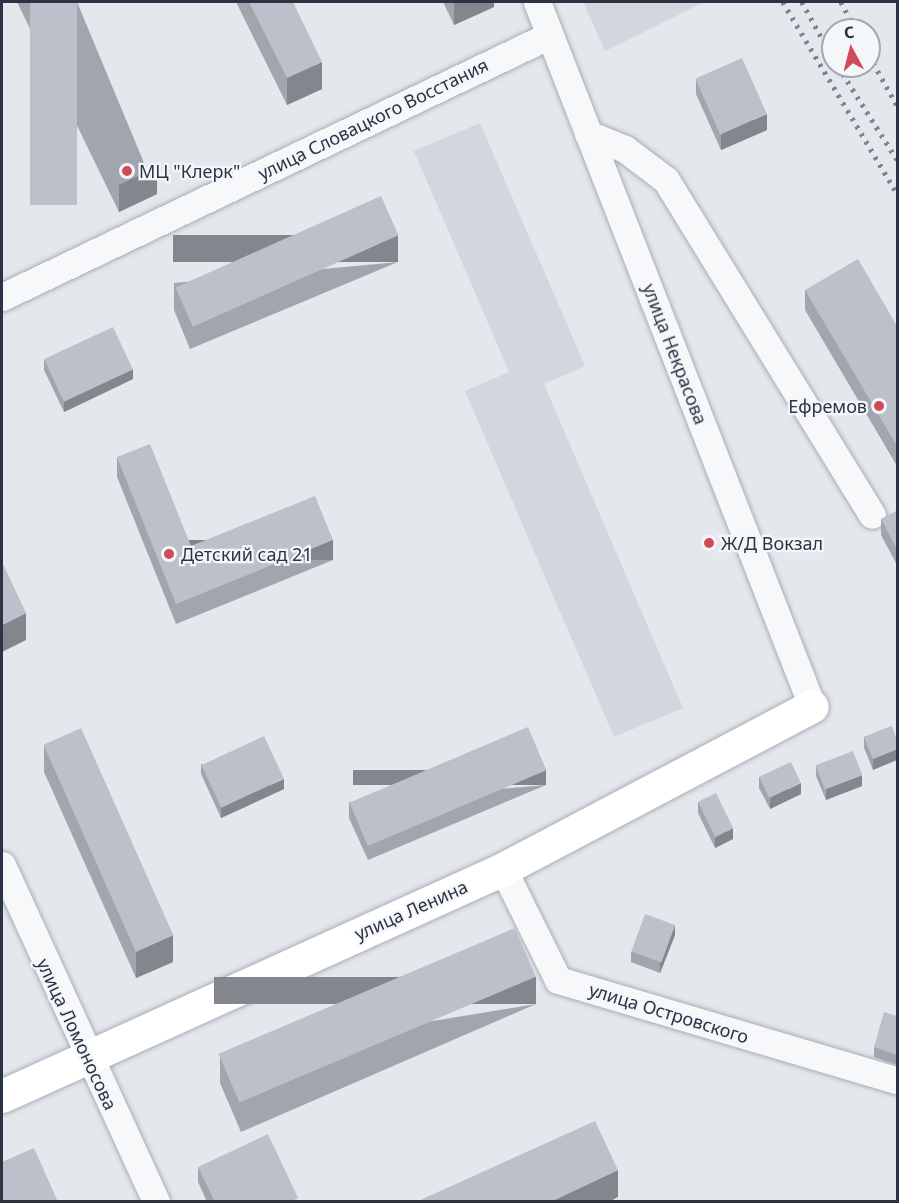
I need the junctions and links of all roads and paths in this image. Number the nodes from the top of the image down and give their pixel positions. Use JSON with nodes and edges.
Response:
{"nodes":[{"id":1,"x":537,"y":2,"type":"edge"},
{"id":2,"x":550,"y":35,"type":"junction"},
{"id":3,"x":588,"y":134,"type":"junction"},
{"id":4,"x":2,"y":297,"type":"edge"},
{"id":5,"x":873,"y":515,"type":"dead end"},
{"id":6,"x":812,"y":706,"type":"joint"},
{"id":7,"x":2,"y":865,"type":"edge"},
{"id":8,"x":503,"y":869,"type":"junction"},
{"id":9,"x":87,"y":1057,"type":"junction"},
{"id":10,"x":897,"y":1081,"type":"edge"},
{"id":11,"x":2,"y":1096,"type":"edge"},
{"id":12,"x":156,"y":1202,"type":"edge"}],
"edges":[{"from":1,"to":2,"type":"street","name":"улица Некрасова"},
{"from":2,"to":3,"type":"street","name":"улица Некрасова"},
{"from":2,"to":4,"type":"street","name":"улица Словацкого Восстания"},
{"from":3,"to":5,"type":"street"},
{"from":3,"to":6,"type":"street","name":"улица Некрасова"},
{"from":6,"to":8,"type":"main road","name":"улица Ленина"},
{"from":7,"to":9,"type":"street","name":"улица Ломоносова"},
{"from":8,"to":9,"type":"main road","name":"улица Ленина"},
{"from":8,"to":10,"type":"street","name":"улица Островского"},
{"from":9,"to":11,"type":"main road","name":"улица Ленина"},
{"from":9,"to":12,"type":"street","name":"улица Ломоносова"}]}
